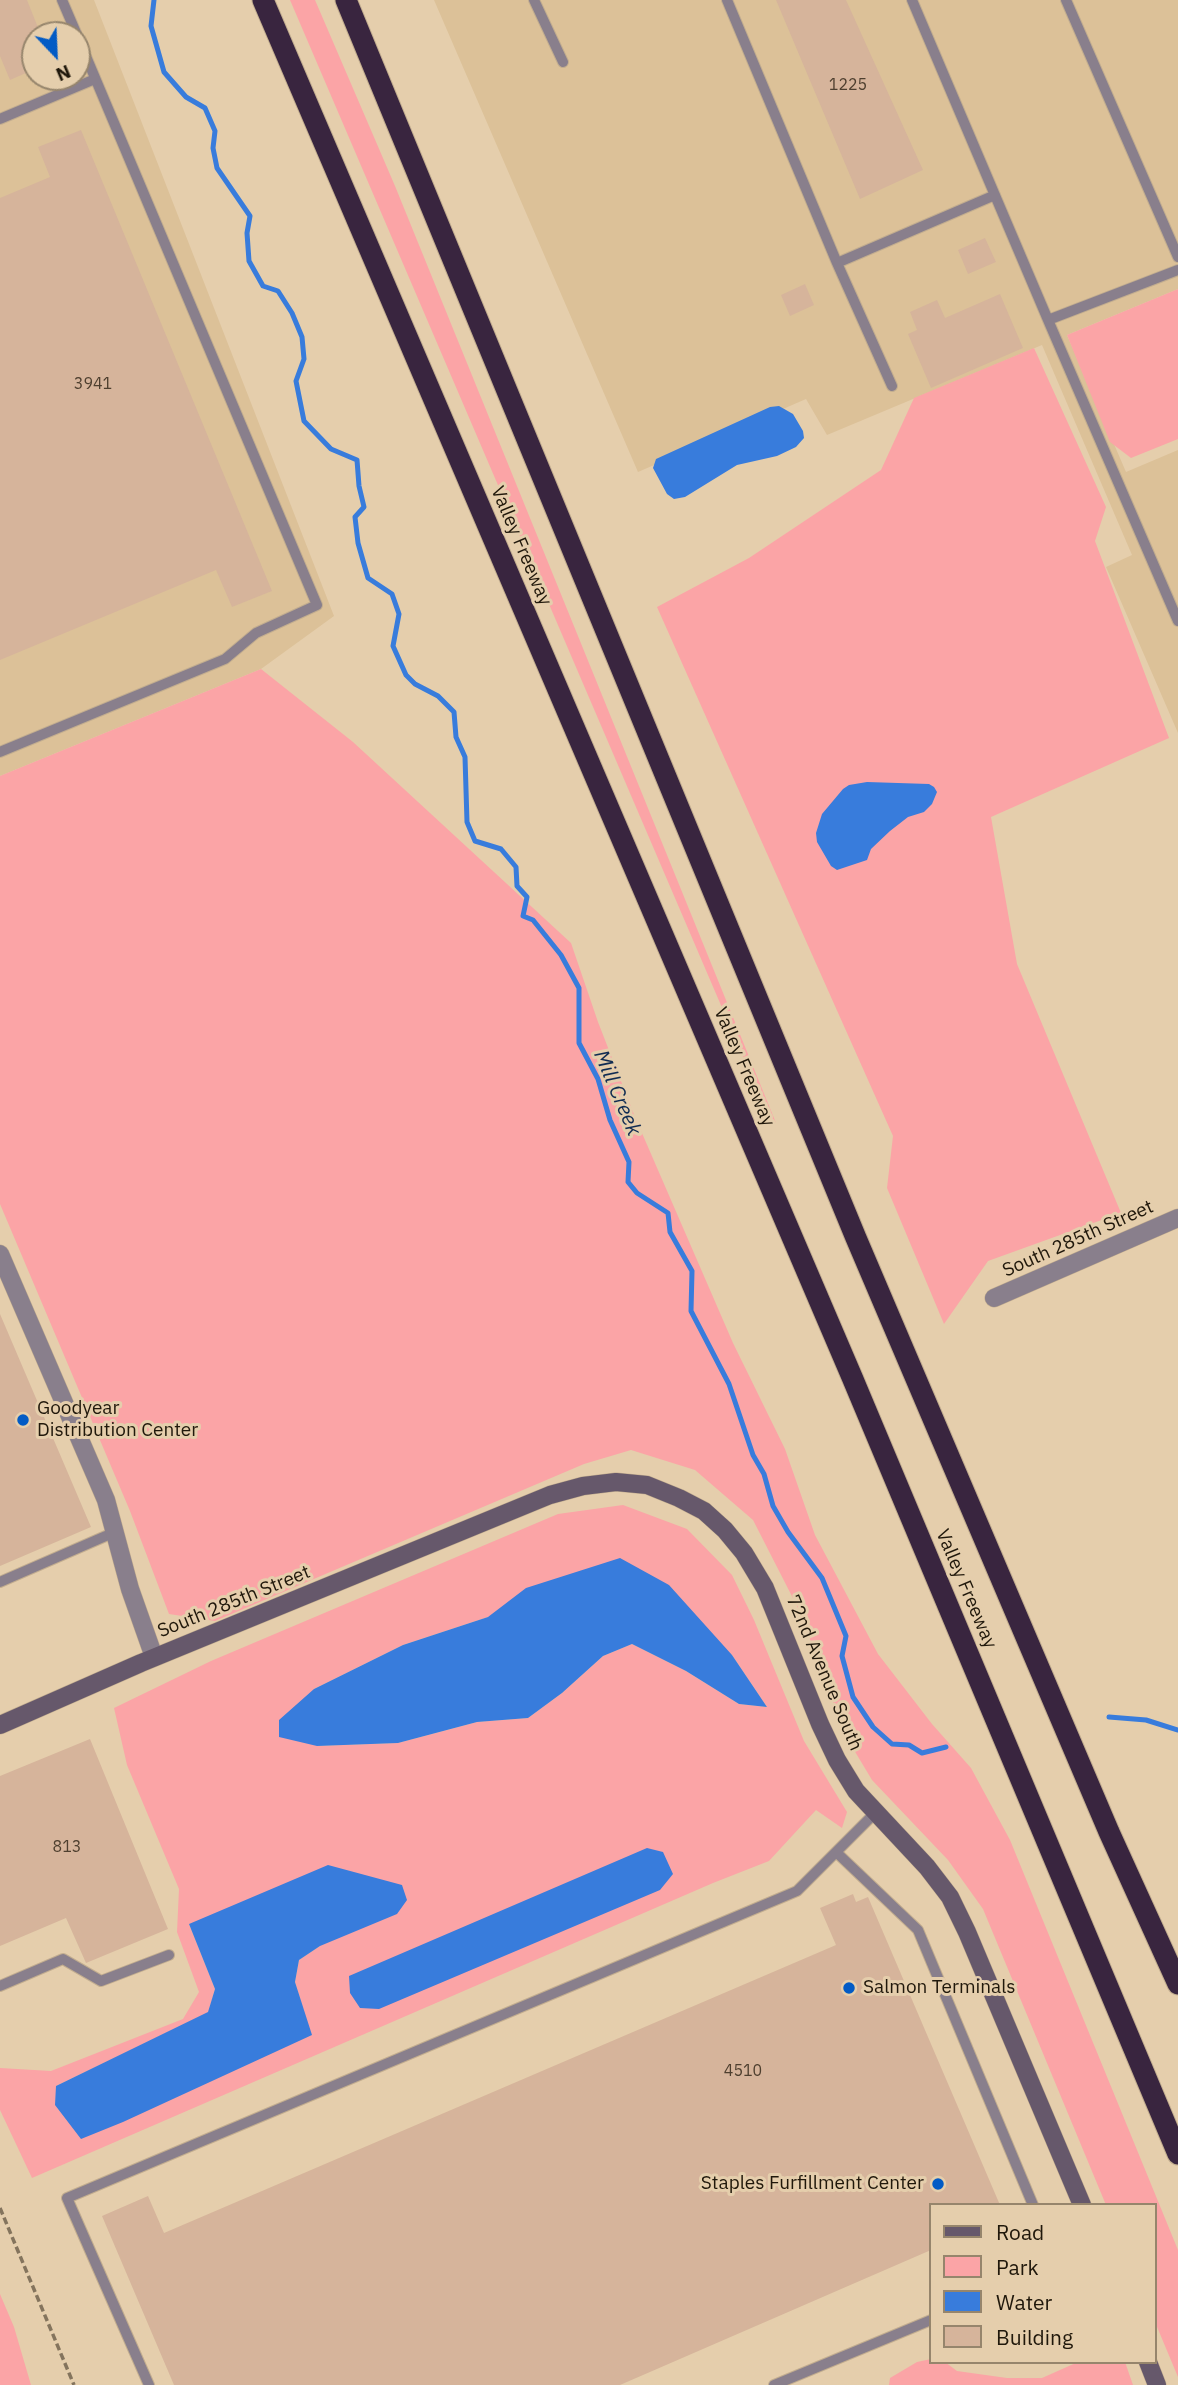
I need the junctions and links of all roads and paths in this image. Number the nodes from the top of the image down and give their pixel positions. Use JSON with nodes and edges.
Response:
{"nodes":[{"id":1,"x":62,"y":0,"type":"edge"},
{"id":2,"x":263,"y":0,"type":"edge"},
{"id":3,"x":346,"y":0,"type":"edge"},
{"id":4,"x":534,"y":0,"type":"edge"},
{"id":5,"x":727,"y":0,"type":"edge"},
{"id":6,"x":912,"y":0,"type":"edge"},
{"id":7,"x":1066,"y":0,"type":"edge"},
{"id":8,"x":71,"y":21,"type":"edge"},
{"id":9,"x":563,"y":62,"type":"dead end"},
{"id":10,"x":91,"y":69,"type":"edge"},
{"id":11,"x":95,"y":79,"type":"junction"},
{"id":12,"x":0,"y":119,"type":"edge"},
{"id":13,"x":995,"y":195,"type":"junction"},
{"id":14,"x":1178,"y":257,"type":"edge"},
{"id":15,"x":837,"y":263,"type":"junction"},
{"id":16,"x":1178,"y":270,"type":"edge"},
{"id":17,"x":1048,"y":320,"type":"junction"},
{"id":18,"x":892,"y":386,"type":"dead end"},
{"id":19,"x":1178,"y":621,"type":"edge"},
{"id":20,"x":0,"y":752,"type":"edge"},
{"id":21,"x":1178,"y":1218,"type":"edge"},
{"id":22,"x":0,"y":1254,"type":"edge"},
{"id":23,"x":994,"y":1298,"type":"dead end"},
{"id":24,"x":486,"y":1522,"type":"joint"},
{"id":25,"x":114,"y":1532,"type":"junction"},
{"id":26,"x":0,"y":1583,"type":"edge"},
{"id":27,"x":154,"y":1657,"type":"junction"},
{"id":28,"x":0,"y":1725,"type":"edge"},
{"id":29,"x":875,"y":1813,"type":"junction"},
{"id":30,"x":836,"y":1852,"type":"junction"},
{"id":31,"x":169,"y":1955,"type":"dead end"},
{"id":32,"x":1178,"y":1984,"type":"edge"},
{"id":33,"x":0,"y":1986,"type":"edge"},
{"id":34,"x":1178,"y":2154,"type":"edge"},
{"id":35,"x":1031,"y":2203,"type":"edge"},
{"id":36,"x":1081,"y":2203,"type":"edge"},
{"id":37,"x":0,"y":2208,"type":"edge"},
{"id":38,"x":930,"y":2320,"type":"edge"},
{"id":39,"x":1149,"y":2364,"type":"edge"},
{"id":40,"x":74,"y":2385,"type":"edge"},
{"id":41,"x":149,"y":2385,"type":"edge"},
{"id":42,"x":774,"y":2385,"type":"edge"},
{"id":43,"x":1157,"y":2385,"type":"edge"}],
"edges":[{"from":1,"to":8,"type":"lane"},
{"from":2,"to":34,"type":"highway","name":"Valley Freeway"},
{"from":3,"to":32,"type":"highway","name":"Valley Freeway"},
{"from":4,"to":9,"type":"lane"},
{"from":5,"to":15,"type":"lane"},
{"from":6,"to":13,"type":"lane"},
{"from":7,"to":14,"type":"lane"},
{"from":10,"to":11,"type":"lane"},
{"from":11,"to":12,"type":"lane"},
{"from":11,"to":20,"type":"lane"},
{"from":13,"to":15,"type":"lane"},
{"from":13,"to":17,"type":"lane"},
{"from":15,"to":18,"type":"lane"},
{"from":16,"to":17,"type":"lane"},
{"from":17,"to":19,"type":"lane"},
{"from":21,"to":23,"type":"street","name":"South 285th Street"},
{"from":22,"to":25,"type":"street"},
{"from":24,"to":27,"type":"street","name":"South 285th Street"},
{"from":24,"to":29,"type":"street","name":"72nd Avenue South"},
{"from":25,"to":26,"type":"lane"},
{"from":25,"to":27,"type":"street"},
{"from":27,"to":28,"type":"street","name":"South 285th Street"},
{"from":29,"to":30,"type":"lane"},
{"from":29,"to":36,"type":"street","name":"72nd Avenue South"},
{"from":30,"to":35,"type":"lane"},
{"from":30,"to":41,"type":"lane"},
{"from":31,"to":33,"type":"lane"},
{"from":37,"to":40,"type":"path"},
{"from":38,"to":42,"type":"lane"},
{"from":39,"to":43,"type":"street"}]}
